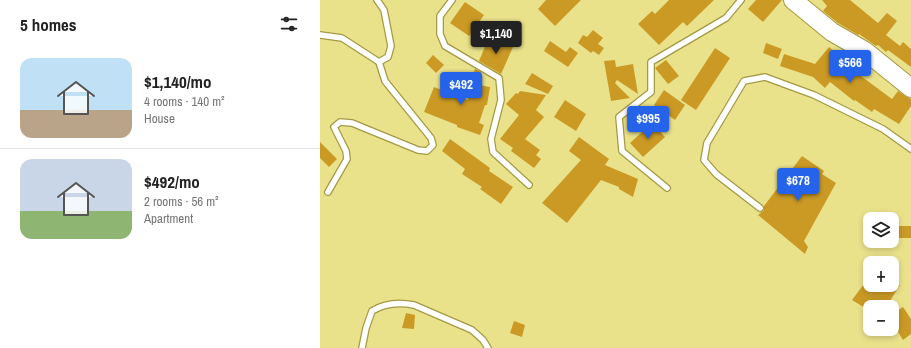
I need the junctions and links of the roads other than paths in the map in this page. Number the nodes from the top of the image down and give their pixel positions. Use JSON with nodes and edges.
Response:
{"nodes":[{"id":1,"x":377,"y":0,"type":"edge"},
{"id":2,"x":452,"y":0,"type":"edge"},
{"id":3,"x":741,"y":0,"type":"edge"},
{"id":4,"x":792,"y":0,"type":"edge"},
{"id":5,"x":320,"y":35,"type":"edge"},
{"id":6,"x":380,"y":62,"type":"junction"},
{"id":7,"x":911,"y":88,"type":"edge"},
{"id":8,"x":911,"y":149,"type":"edge"},
{"id":9,"x":529,"y":185,"type":"dead end"},
{"id":10,"x":667,"y":188,"type":"dead end"},
{"id":11,"x":328,"y":192,"type":"dead end"},
{"id":12,"x":760,"y":208,"type":"dead end"},
{"id":13,"x":362,"y":348,"type":"edge"},
{"id":14,"x":488,"y":348,"type":"edge"}],
"edges":[{"from":1,"to":6,"type":"lane"},
{"from":2,"to":9,"type":"lane"},
{"from":3,"to":10,"type":"lane"},
{"from":4,"to":7,"type":"main road"},
{"from":5,"to":6,"type":"lane"},
{"from":6,"to":11,"type":"lane"},
{"from":8,"to":12,"type":"lane"},
{"from":13,"to":14,"type":"lane"}]}
